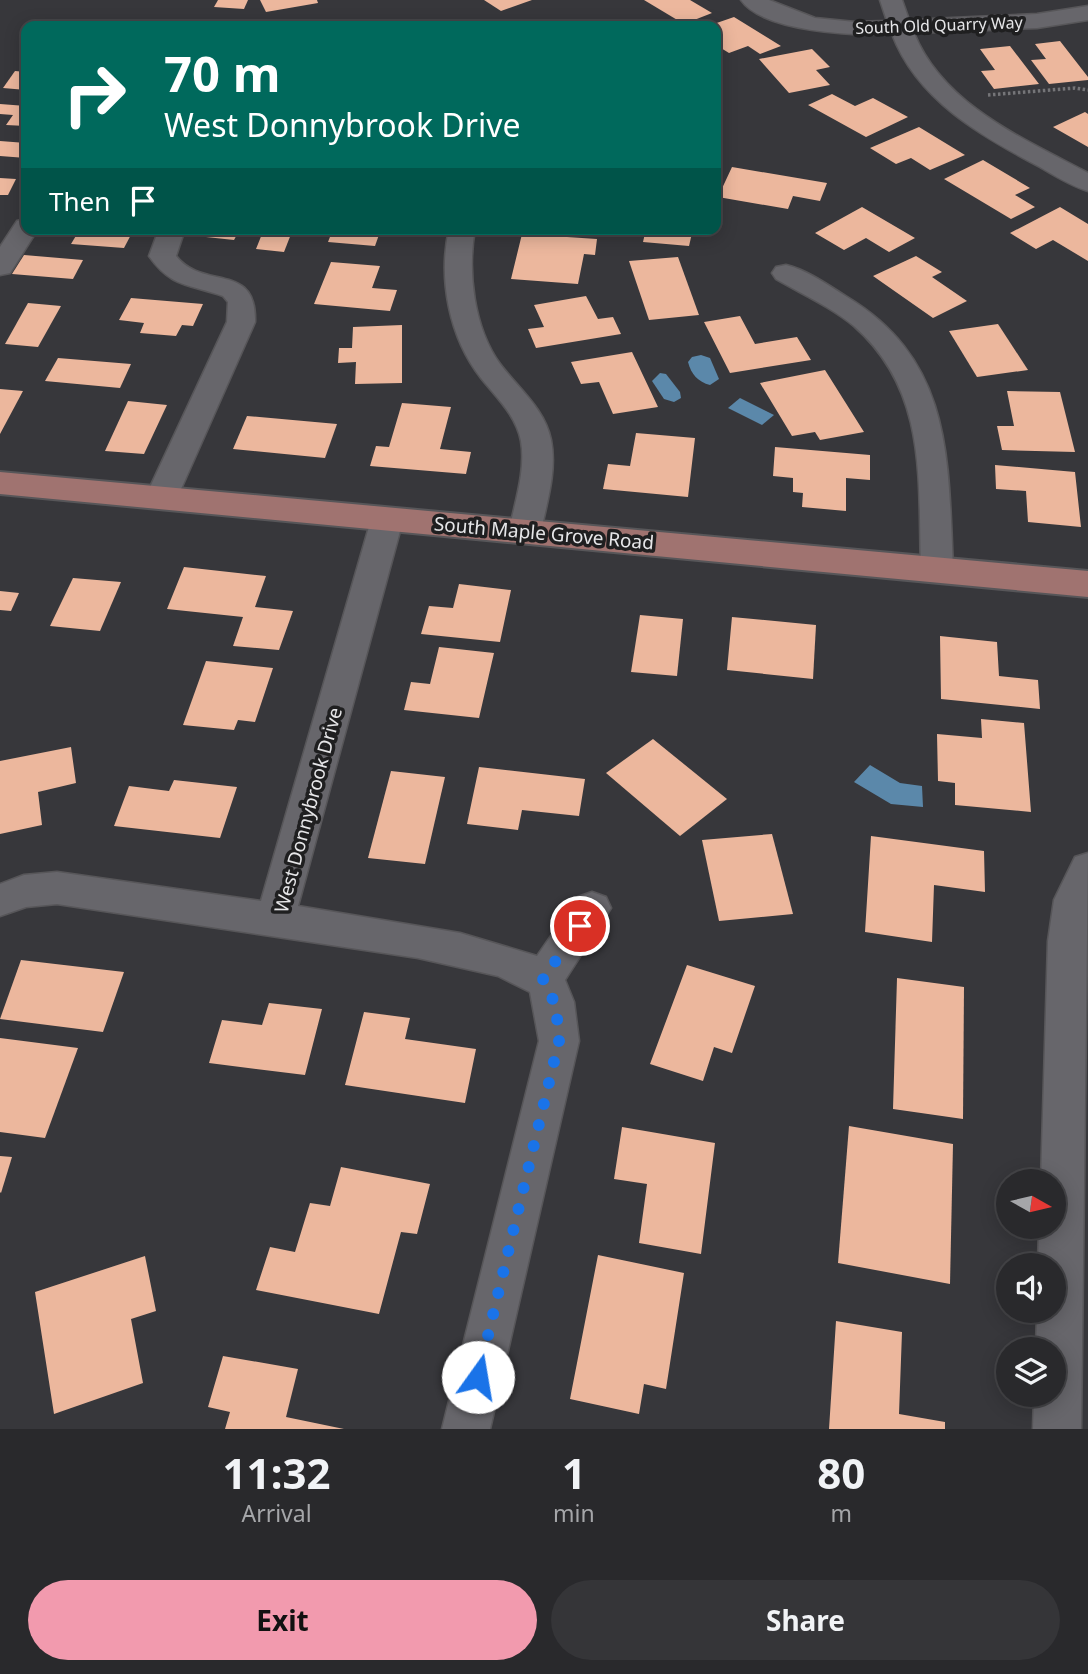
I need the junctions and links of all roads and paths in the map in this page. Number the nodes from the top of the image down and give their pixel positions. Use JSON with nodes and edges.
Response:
{"nodes":[{"id":1,"x":752,"y":0,"type":"edge"},
{"id":2,"x":891,"y":0,"type":"edge"},
{"id":3,"x":1088,"y":13,"type":"edge"},
{"id":4,"x":902,"y":28,"type":"junction"},
{"id":5,"x":1088,"y":90,"type":"edge"},
{"id":6,"x":985,"y":96,"type":"dead end"},
{"id":7,"x":1088,"y":183,"type":"edge"},
{"id":8,"x":21,"y":235,"type":"edge"},
{"id":9,"x":170,"y":235,"type":"edge"},
{"id":10,"x":460,"y":235,"type":"edge"},
{"id":11,"x":0,"y":267,"type":"edge"},
{"id":12,"x":786,"y":273,"type":"dead end"},
{"id":13,"x":0,"y":483,"type":"edge"},
{"id":14,"x":162,"y":498,"type":"junction"},
{"id":15,"x":387,"y":520,"type":"junction"},
{"id":16,"x":525,"y":531,"type":"junction"},
{"id":17,"x":937,"y":569,"type":"junction"},
{"id":18,"x":1088,"y":584,"type":"edge"},
{"id":19,"x":1083,"y":892,"type":"edge"},
{"id":20,"x":0,"y":900,"type":"edge"},
{"id":21,"x":592,"y":908,"type":"dead end"},
{"id":22,"x":275,"y":919,"type":"junction"},
{"id":23,"x":543,"y":979,"type":"junction"},
{"id":24,"x":466,"y":1429,"type":"edge"},
{"id":25,"x":1057,"y":1429,"type":"edge"}],
"edges":[{"from":1,"to":4,"type":"street","name":"South Old Quarry Way"},
{"from":2,"to":4,"type":"street"},
{"from":3,"to":4,"type":"street","name":"South Old Quarry Way"},
{"from":4,"to":7,"type":"street"},
{"from":5,"to":6,"type":"path"},
{"from":8,"to":11,"type":"street"},
{"from":9,"to":14,"type":"street"},
{"from":10,"to":16,"type":"street"},
{"from":12,"to":17,"type":"street"},
{"from":13,"to":14,"type":"main road","name":"South Maple Grove Road"},
{"from":14,"to":15,"type":"main road","name":"South Maple Grove Road"},
{"from":15,"to":16,"type":"main road","name":"South Maple Grove Road"},
{"from":15,"to":22,"type":"street","name":"West Donnybrook Drive"},
{"from":16,"to":17,"type":"main road","name":"South Maple Grove Road"},
{"from":17,"to":18,"type":"main road","name":"South Maple Grove Road"},
{"from":19,"to":25,"type":"street"},
{"from":20,"to":22,"type":"street"},
{"from":21,"to":23,"type":"street"},
{"from":22,"to":23,"type":"street","name":"West Donnybrook Drive"},
{"from":23,"to":24,"type":"street"}]}
